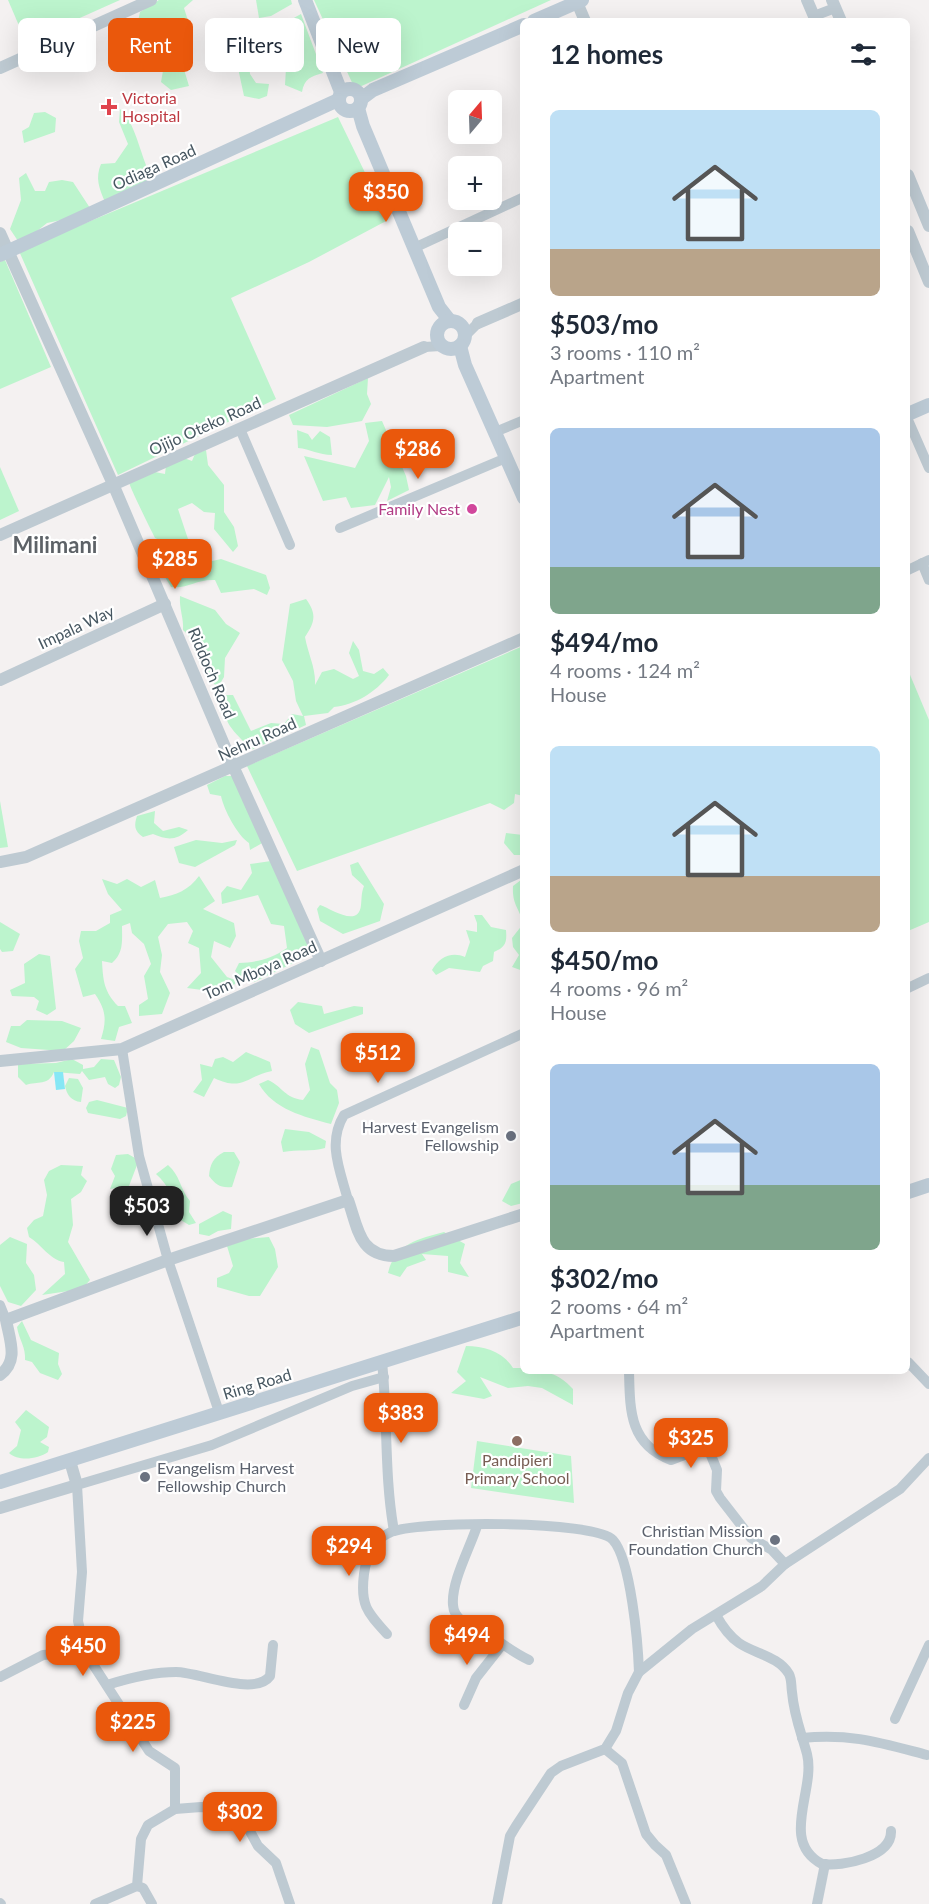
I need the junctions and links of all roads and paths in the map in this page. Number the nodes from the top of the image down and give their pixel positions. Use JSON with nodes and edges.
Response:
{"nodes":[{"id":1,"x":151,"y":0,"type":"edge"},
{"id":2,"x":305,"y":0,"type":"edge"},
{"id":3,"x":807,"y":0,"type":"edge"},
{"id":4,"x":578,"y":1,"type":"edge"},
{"id":5,"x":834,"y":4,"type":"edge"},
{"id":6,"x":541,"y":18,"type":"edge"},
{"id":7,"x":584,"y":18,"type":"edge"},
{"id":8,"x":815,"y":18,"type":"edge"},
{"id":9,"x":816,"y":18,"type":"edge"},
{"id":10,"x":840,"y":18,"type":"edge"},
{"id":11,"x":520,"y":27,"type":"edge"},
{"id":12,"x":0,"y":68,"type":"edge"},
{"id":13,"x":348,"y":98,"type":"junction"},
{"id":14,"x":910,"y":184,"type":"edge"},
{"id":15,"x":520,"y":199,"type":"edge"},
{"id":16,"x":929,"y":226,"type":"edge"},
{"id":17,"x":0,"y":233,"type":"edge"},
{"id":18,"x":910,"y":236,"type":"edge"},
{"id":19,"x":414,"y":248,"type":"junction"},
{"id":20,"x":4,"y":253,"type":"edge"},
{"id":21,"x":929,"y":282,"type":"edge"},
{"id":22,"x":520,"y":305,"type":"edge"},
{"id":23,"x":478,"y":323,"type":"joint"},
{"id":24,"x":451,"y":336,"type":"junction"},
{"id":25,"x":424,"y":347,"type":"joint"},
{"id":26,"x":929,"y":405,"type":"edge"},
{"id":27,"x":910,"y":413,"type":"edge"},
{"id":28,"x":520,"y":422,"type":"edge"},
{"id":29,"x":910,"y":425,"type":"edge"},
{"id":30,"x":240,"y":429,"type":"junction"},
{"id":31,"x":495,"y":432,"type":"junction"},
{"id":32,"x":507,"y":458,"type":"junction"},
{"id":33,"x":929,"y":468,"type":"edge"},
{"id":34,"x":113,"y":484,"type":"junction"},
{"id":35,"x":520,"y":489,"type":"edge"},
{"id":36,"x":340,"y":528,"type":"dead end"},
{"id":37,"x":0,"y":535,"type":"edge"},
{"id":38,"x":290,"y":545,"type":"dead end"},
{"id":39,"x":926,"y":562,"type":"edge"},
{"id":40,"x":910,"y":569,"type":"edge"},
{"id":41,"x":929,"y":580,"type":"edge"},
{"id":42,"x":165,"y":604,"type":"junction"},
{"id":43,"x":520,"y":640,"type":"edge"},
{"id":44,"x":0,"y":680,"type":"edge"},
{"id":45,"x":234,"y":768,"type":"junction"},
{"id":46,"x":0,"y":862,"type":"edge"},
{"id":47,"x":520,"y":872,"type":"edge"},
{"id":48,"x":321,"y":961,"type":"junction"},
{"id":49,"x":929,"y":978,"type":"edge"},
{"id":50,"x":910,"y":987,"type":"edge"},
{"id":51,"x":520,"y":1035,"type":"edge"},
{"id":52,"x":122,"y":1049,"type":"junction"},
{"id":53,"x":0,"y":1060,"type":"edge"},
{"id":54,"x":929,"y":1185,"type":"edge"},
{"id":55,"x":910,"y":1191,"type":"edge"},
{"id":56,"x":348,"y":1200,"type":"junction"},
{"id":57,"x":520,"y":1215,"type":"edge"},
{"id":58,"x":168,"y":1260,"type":"junction"},
{"id":59,"x":0,"y":1305,"type":"edge"},
{"id":60,"x":520,"y":1318,"type":"edge"},
{"id":61,"x":6,"y":1320,"type":"junction"},
{"id":62,"x":382,"y":1362,"type":"junction"},
{"id":63,"x":910,"y":1364,"type":"edge"},
{"id":64,"x":629,"y":1374,"type":"edge"},
{"id":65,"x":0,"y":1375,"type":"edge"},
{"id":66,"x":384,"y":1377,"type":"junction"},
{"id":67,"x":929,"y":1384,"type":"edge"},
{"id":68,"x":219,"y":1412,"type":"junction"},
{"id":69,"x":929,"y":1458,"type":"edge"},
{"id":70,"x":70,"y":1461,"type":"junction"},
{"id":71,"x":0,"y":1482,"type":"edge"},
{"id":72,"x":76,"y":1485,"type":"junction"},
{"id":73,"x":0,"y":1508,"type":"edge"},
{"id":74,"x":477,"y":1526,"type":"junction"},
{"id":75,"x":394,"y":1531,"type":"junction"},
{"id":76,"x":786,"y":1564,"type":"junction"},
{"id":77,"x":716,"y":1615,"type":"junction"},
{"id":78,"x":387,"y":1634,"type":"dead end"},
{"id":79,"x":273,"y":1645,"type":"dead end"},
{"id":80,"x":502,"y":1645,"type":"junction"},
{"id":81,"x":929,"y":1645,"type":"edge"},
{"id":82,"x":85,"y":1652,"type":"junction"},
{"id":83,"x":529,"y":1660,"type":"dead end"},
{"id":84,"x":639,"y":1672,"type":"junction"},
{"id":85,"x":0,"y":1677,"type":"edge"},
{"id":86,"x":107,"y":1685,"type":"junction"},
{"id":87,"x":464,"y":1705,"type":"dead end"},
{"id":88,"x":895,"y":1719,"type":"dead end"},
{"id":89,"x":802,"y":1738,"type":"junction"},
{"id":90,"x":605,"y":1749,"type":"junction"},
{"id":91,"x":927,"y":1755,"type":"dead end"},
{"id":92,"x":175,"y":1809,"type":"junction"},
{"id":93,"x":891,"y":1831,"type":"dead end"},
{"id":94,"x":825,"y":1864,"type":"junction"},
{"id":95,"x":137,"y":1886,"type":"junction"},
{"id":96,"x":95,"y":1904,"type":"edge"},
{"id":97,"x":152,"y":1904,"type":"edge"},
{"id":98,"x":290,"y":1904,"type":"edge"},
{"id":99,"x":497,"y":1904,"type":"edge"},
{"id":100,"x":687,"y":1904,"type":"edge"},
{"id":101,"x":817,"y":1904,"type":"edge"}],
"edges":[{"from":1,"to":12,"type":"street"},
{"from":2,"to":13,"type":"main road"},
{"from":3,"to":8,"type":"street"},
{"from":4,"to":6,"type":"main road"},
{"from":4,"to":7,"type":"street"},
{"from":5,"to":9,"type":"street"},
{"from":5,"to":10,"type":"street"},
{"from":11,"to":13,"type":"main road"},
{"from":13,"to":19,"type":"main road"},
{"from":13,"to":20,"type":"main road","name":"Odiaga Road"},
{"from":14,"to":16,"type":"street"},
{"from":15,"to":19,"type":"street"},
{"from":17,"to":20,"type":"street","name":"Riddoch Road"},
{"from":18,"to":21,"type":"street"},
{"from":19,"to":24,"type":"main road"},
{"from":20,"to":34,"type":"street","name":"Riddoch Road"},
{"from":22,"to":23,"type":"street","name":"Ojijo Oteko Road"},
{"from":23,"to":24,"type":"street","name":"Ojijo Oteko Road"},
{"from":24,"to":25,"type":"street","name":"Ojijo Oteko Road"},
{"from":24,"to":31,"type":"main road"},
{"from":25,"to":30,"type":"street","name":"Ojijo Oteko Road"},
{"from":26,"to":27,"type":"main road"},
{"from":28,"to":31,"type":"street"},
{"from":29,"to":33,"type":"street"},
{"from":30,"to":34,"type":"street","name":"Ojijo Oteko Road"},
{"from":30,"to":38,"type":"street"},
{"from":31,"to":32,"type":"main road"},
{"from":32,"to":35,"type":"main road"},
{"from":32,"to":36,"type":"street"},
{"from":34,"to":37,"type":"street","name":"Ojijo Oteko Road"},
{"from":34,"to":42,"type":"street","name":"Riddoch Road"},
{"from":39,"to":40,"type":"street"},
{"from":39,"to":41,"type":"street"},
{"from":42,"to":44,"type":"street","name":"Impala Way"},
{"from":42,"to":45,"type":"street","name":"Riddoch Road"},
{"from":43,"to":45,"type":"street","name":"Nehru Road"},
{"from":45,"to":46,"type":"street","name":"Nehru Road"},
{"from":45,"to":48,"type":"street","name":"Riddoch Road"},
{"from":47,"to":48,"type":"street","name":"Tom Mboya Road"},
{"from":48,"to":52,"type":"street","name":"Tom Mboya Road"},
{"from":49,"to":50,"type":"street"},
{"from":51,"to":56,"type":"street"},
{"from":52,"to":53,"type":"street","name":"Tom Mboya Road"},
{"from":52,"to":58,"type":"street"},
{"from":54,"to":55,"type":"main road"},
{"from":56,"to":57,"type":"street"},
{"from":56,"to":58,"type":"street"},
{"from":58,"to":61,"type":"street"},
{"from":58,"to":68,"type":"street"},
{"from":59,"to":61,"type":"street"},
{"from":60,"to":62,"type":"main road","name":"Ring Road"},
{"from":61,"to":65,"type":"street"},
{"from":62,"to":66,"type":"street"},
{"from":62,"to":68,"type":"main road","name":"Ring Road"},
{"from":63,"to":67,"type":"street"},
{"from":64,"to":76,"type":"street"},
{"from":66,"to":72,"type":"street"},
{"from":66,"to":75,"type":"street"},
{"from":68,"to":70,"type":"main road","name":"Ring Road"},
{"from":69,"to":76,"type":"street"},
{"from":70,"to":71,"type":"main road","name":"Ring Road"},
{"from":70,"to":72,"type":"street"},
{"from":72,"to":73,"type":"street"},
{"from":72,"to":82,"type":"street"},
{"from":74,"to":75,"type":"street"},
{"from":74,"to":80,"type":"street"},
{"from":74,"to":84,"type":"street"},
{"from":75,"to":78,"type":"street"},
{"from":76,"to":77,"type":"street"},
{"from":77,"to":84,"type":"street"},
{"from":77,"to":89,"type":"street"},
{"from":79,"to":86,"type":"street"},
{"from":80,"to":83,"type":"street"},
{"from":80,"to":87,"type":"street"},
{"from":81,"to":88,"type":"street"},
{"from":82,"to":85,"type":"street"},
{"from":82,"to":86,"type":"street"},
{"from":84,"to":90,"type":"street"},
{"from":86,"to":92,"type":"street"},
{"from":89,"to":91,"type":"street"},
{"from":89,"to":94,"type":"street"},
{"from":90,"to":99,"type":"street"},
{"from":90,"to":100,"type":"street"},
{"from":92,"to":95,"type":"street"},
{"from":92,"to":98,"type":"street"},
{"from":93,"to":94,"type":"street"},
{"from":94,"to":101,"type":"street"},
{"from":95,"to":96,"type":"street"},
{"from":95,"to":97,"type":"street"}]}
